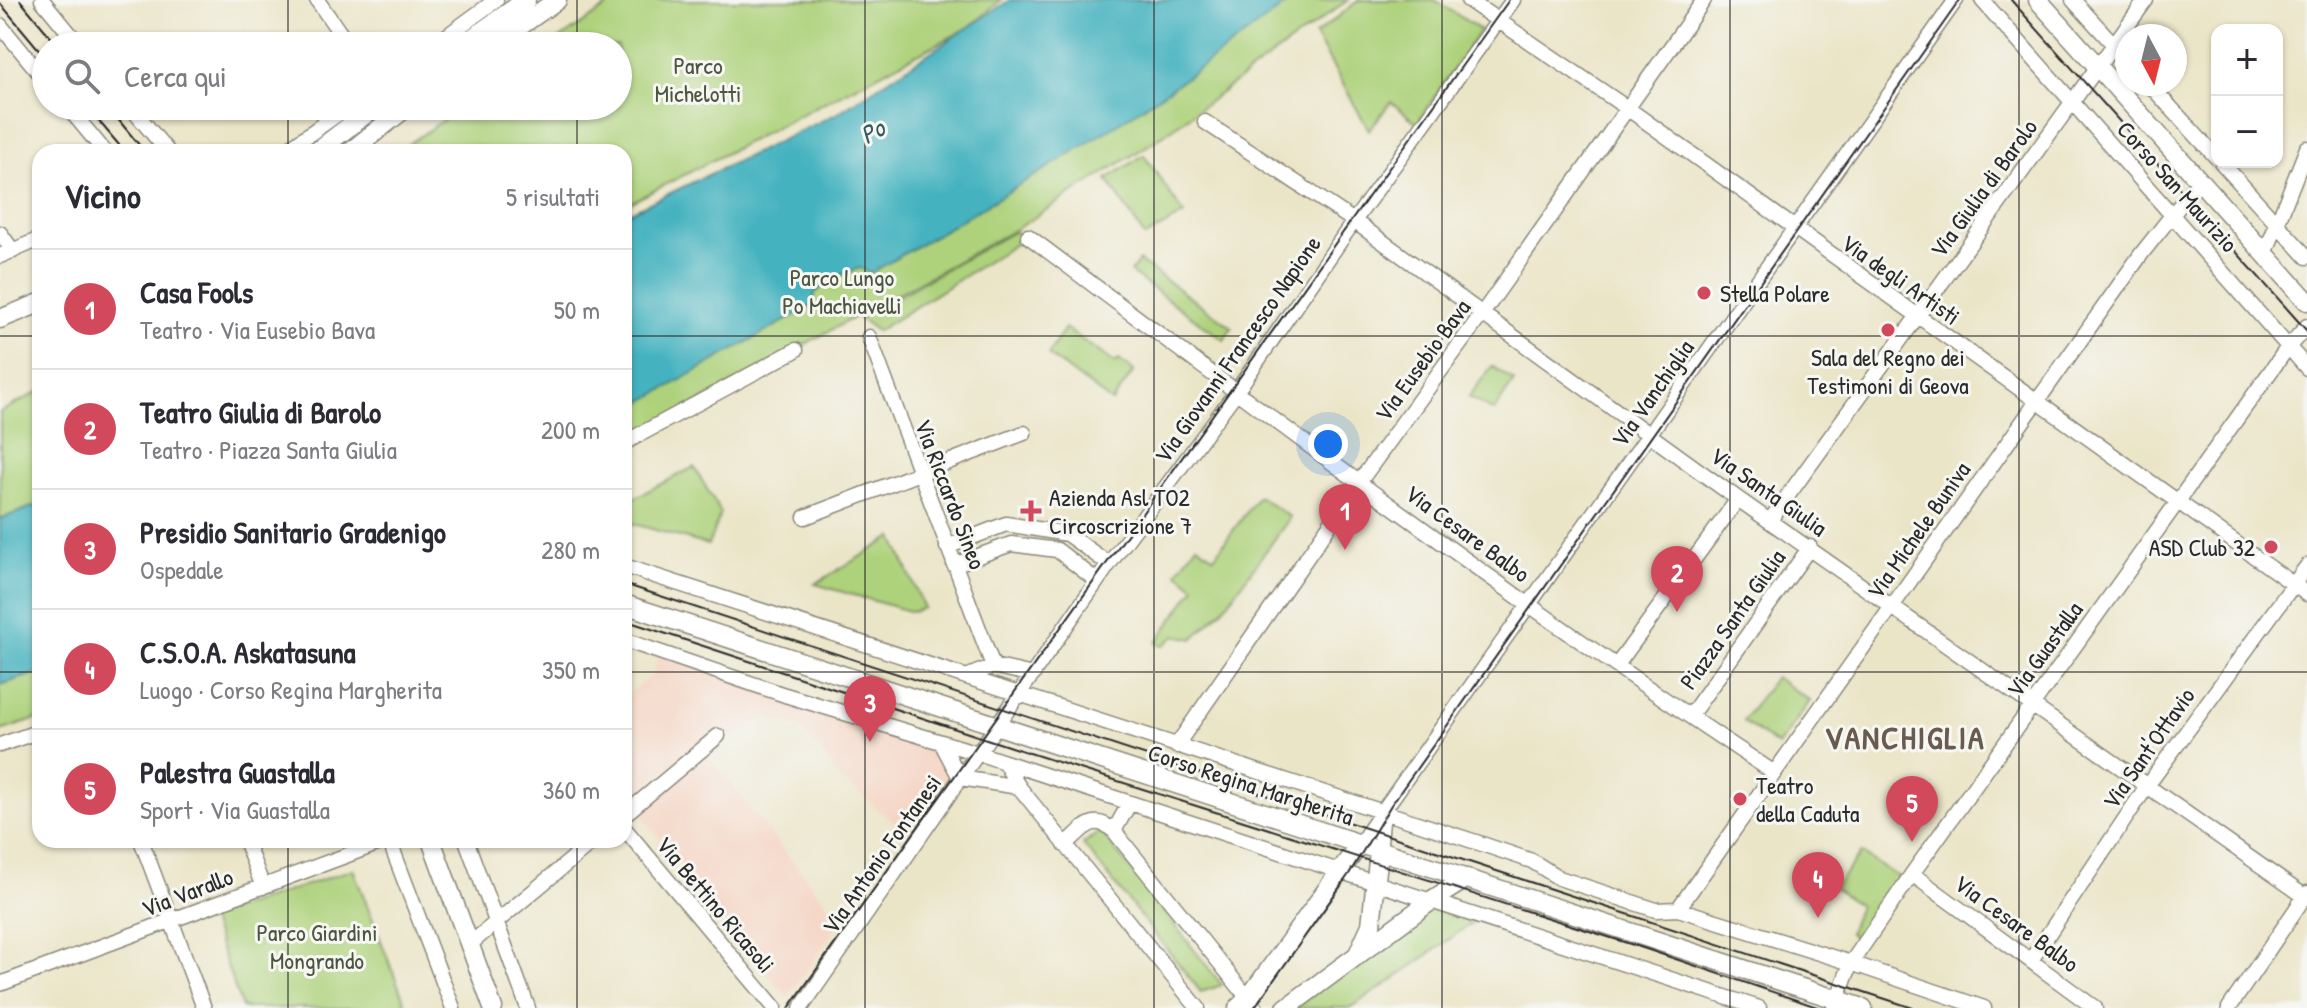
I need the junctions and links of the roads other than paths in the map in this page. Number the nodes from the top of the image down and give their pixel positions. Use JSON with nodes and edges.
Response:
{"nodes":[{"id":1,"x":317,"y":0,"type":"edge"},
{"id":2,"x":496,"y":0,"type":"edge"},
{"id":3,"x":526,"y":0,"type":"edge"},
{"id":4,"x":557,"y":0,"type":"edge"},
{"id":5,"x":1468,"y":0,"type":"edge"},
{"id":6,"x":1513,"y":0,"type":"edge"},
{"id":7,"x":1704,"y":0,"type":"edge"},
{"id":8,"x":1956,"y":0,"type":"edge"},
{"id":9,"x":1982,"y":0,"type":"edge"},
{"id":10,"x":2038,"y":0,"type":"edge"},
{"id":11,"x":2073,"y":0,"type":"edge"},
{"id":12,"x":2146,"y":0,"type":"edge"},
{"id":13,"x":43,"y":1,"type":"edge"},
{"id":14,"x":1499,"y":20,"type":"junction"},
{"id":15,"x":1,"y":28,"type":"edge"},
{"id":16,"x":68,"y":32,"type":"edge"},
{"id":17,"x":339,"y":32,"type":"edge"},
{"id":18,"x":452,"y":32,"type":"edge"},
{"id":19,"x":481,"y":32,"type":"edge"},
{"id":20,"x":512,"y":32,"type":"edge"},
{"id":21,"x":2114,"y":45,"type":"junction"},
{"id":22,"x":32,"y":65,"type":"edge"},
{"id":23,"x":2098,"y":67,"type":"junction"},
{"id":24,"x":2160,"y":96,"type":"edge"},
{"id":25,"x":2072,"y":103,"type":"junction"},
{"id":26,"x":1627,"y":108,"type":"junction"},
{"id":27,"x":79,"y":120,"type":"edge"},
{"id":28,"x":142,"y":120,"type":"edge"},
{"id":29,"x":329,"y":120,"type":"edge"},
{"id":30,"x":358,"y":120,"type":"edge"},
{"id":31,"x":390,"y":120,"type":"edge"},
{"id":32,"x":1205,"y":122,"type":"dead end"},
{"id":33,"x":98,"y":144,"type":"edge"},
{"id":34,"x":161,"y":144,"type":"edge"},
{"id":35,"x":295,"y":144,"type":"edge"},
{"id":36,"x":326,"y":144,"type":"edge"},
{"id":37,"x":360,"y":144,"type":"edge"},
{"id":38,"x":2307,"y":148,"type":"edge"},
{"id":39,"x":2211,"y":151,"type":"edge"},
{"id":40,"x":2226,"y":168,"type":"edge"},
{"id":41,"x":2200,"y":180,"type":"junction"},
{"id":42,"x":2171,"y":213,"type":"junction"},
{"id":43,"x":1354,"y":221,"type":"junction"},
{"id":44,"x":2278,"y":224,"type":"junction"},
{"id":45,"x":1795,"y":230,"type":"junction"},
{"id":46,"x":0,"y":233,"type":"edge"},
{"id":47,"x":1028,"y":236,"type":"dead end"},
{"id":48,"x":32,"y":242,"type":"edge"},
{"id":49,"x":6,"y":253,"type":"edge"},
{"id":50,"x":2265,"y":254,"type":"junction"},
{"id":51,"x":2307,"y":257,"type":"edge"},
{"id":52,"x":2307,"y":301,"type":"edge"},
{"id":53,"x":32,"y":306,"type":"edge"},
{"id":54,"x":1482,"y":314,"type":"junction"},
{"id":55,"x":1916,"y":317,"type":"junction"},
{"id":56,"x":0,"y":319,"type":"edge"},
{"id":57,"x":2307,"y":326,"type":"edge"},
{"id":58,"x":869,"y":337,"type":"dead end"},
{"id":59,"x":2288,"y":347,"type":"junction"},
{"id":60,"x":796,"y":350,"type":"dead end"},
{"id":61,"x":2307,"y":368,"type":"edge"},
{"id":62,"x":1236,"y":392,"type":"junction"},
{"id":63,"x":2036,"y":402,"type":"junction"},
{"id":64,"x":1024,"y":433,"type":"dead end"},
{"id":65,"x":1651,"y":433,"type":"junction"},
{"id":66,"x":632,"y":439,"type":"edge"},
{"id":67,"x":919,"y":473,"type":"junction"},
{"id":68,"x":1360,"y":481,"type":"junction"},
{"id":69,"x":1738,"y":499,"type":"junction"},
{"id":70,"x":2178,"y":501,"type":"junction"},
{"id":71,"x":805,"y":517,"type":"dead end"},
{"id":72,"x":1771,"y":519,"type":"junction"},
{"id":73,"x":1037,"y":529,"type":"junction"},
{"id":74,"x":986,"y":532,"type":"junction"},
{"id":75,"x":1082,"y":544,"type":"junction"},
{"id":76,"x":947,"y":547,"type":"junction"},
{"id":77,"x":1034,"y":547,"type":"junction"},
{"id":78,"x":1810,"y":547,"type":"junction"},
{"id":79,"x":994,"y":551,"type":"junction"},
{"id":80,"x":1069,"y":560,"type":"junction"},
{"id":81,"x":1109,"y":564,"type":"junction"},
{"id":82,"x":954,"y":565,"type":"junction"},
{"id":83,"x":2307,"y":566,"type":"edge"},
{"id":84,"x":632,"y":569,"type":"edge"},
{"id":85,"x":1097,"y":581,"type":"junction"},
{"id":86,"x":2294,"y":585,"type":"junction"},
{"id":87,"x":2307,"y":594,"type":"edge"},
{"id":88,"x":1530,"y":604,"type":"junction"},
{"id":89,"x":1892,"y":605,"type":"junction"},
{"id":90,"x":632,"y":607,"type":"edge"},
{"id":91,"x":632,"y":643,"type":"edge"},
{"id":92,"x":1617,"y":665,"type":"junction"},
{"id":93,"x":993,"y":666,"type":"junction"},
{"id":94,"x":1033,"y":675,"type":"junction"},
{"id":95,"x":966,"y":677,"type":"junction"},
{"id":96,"x":1019,"y":695,"type":"junction"},
{"id":97,"x":2031,"y":704,"type":"junction"},
{"id":98,"x":1690,"y":716,"type":"junction"},
{"id":99,"x":998,"y":726,"type":"junction"},
{"id":100,"x":32,"y":734,"type":"edge"},
{"id":101,"x":718,"y":736,"type":"dead end"},
{"id":102,"x":941,"y":742,"type":"junction"},
{"id":103,"x":0,"y":745,"type":"edge"},
{"id":104,"x":1176,"y":746,"type":"junction"},
{"id":105,"x":979,"y":754,"type":"junction"},
{"id":106,"x":1004,"y":762,"type":"junction"},
{"id":107,"x":1773,"y":772,"type":"junction"},
{"id":108,"x":960,"y":778,"type":"junction"},
{"id":109,"x":2147,"y":786,"type":"junction"},
{"id":110,"x":1019,"y":787,"type":"junction"},
{"id":111,"x":1129,"y":804,"type":"junction"},
{"id":112,"x":632,"y":808,"type":"edge"},
{"id":113,"x":1383,"y":811,"type":"junction"},
{"id":114,"x":1114,"y":831,"type":"junction"},
{"id":115,"x":632,"y":838,"type":"edge"},
{"id":116,"x":1065,"y":845,"type":"junction"},
{"id":117,"x":1359,"y":845,"type":"junction"},
{"id":118,"x":144,"y":848,"type":"edge"},
{"id":119,"x":248,"y":848,"type":"edge"},
{"id":120,"x":367,"y":848,"type":"edge"},
{"id":121,"x":391,"y":848,"type":"edge"},
{"id":122,"x":434,"y":848,"type":"edge"},
{"id":123,"x":469,"y":848,"type":"edge"},
{"id":124,"x":585,"y":848,"type":"edge"},
{"id":125,"x":1379,"y":852,"type":"junction"},
{"id":126,"x":1340,"y":872,"type":"junction"},
{"id":127,"x":1912,"y":874,"type":"junction"},
{"id":128,"x":1467,"y":878,"type":"junction"},
{"id":129,"x":1377,"y":883,"type":"junction"},
{"id":130,"x":263,"y":887,"type":"junction"},
{"id":131,"x":2306,"y":896,"type":"edge"},
{"id":132,"x":1432,"y":900,"type":"junction"},
{"id":133,"x":1678,"y":909,"type":"junction"},
{"id":134,"x":173,"y":921,"type":"junction"},
{"id":135,"x":497,"y":922,"type":"junction"},
{"id":136,"x":470,"y":944,"type":"junction"},
{"id":137,"x":1356,"y":958,"type":"junction"},
{"id":138,"x":2031,"y":960,"type":"junction"},
{"id":139,"x":1851,"y":963,"type":"junction"},
{"id":140,"x":0,"y":984,"type":"edge"},
{"id":141,"x":1836,"y":1004,"type":"edge"},
{"id":142,"x":1246,"y":1006,"type":"edge"},
{"id":143,"x":204,"y":1008,"type":"edge"},
{"id":144,"x":453,"y":1008,"type":"edge"},
{"id":145,"x":493,"y":1008,"type":"edge"},
{"id":146,"x":528,"y":1008,"type":"edge"},
{"id":147,"x":775,"y":1008,"type":"edge"},
{"id":148,"x":801,"y":1008,"type":"edge"},
{"id":149,"x":1198,"y":1008,"type":"edge"},
{"id":150,"x":1286,"y":1008,"type":"edge"},
{"id":151,"x":1759,"y":1008,"type":"edge"},
{"id":152,"x":1863,"y":1008,"type":"edge"},
{"id":153,"x":1984,"y":1008,"type":"edge"},
{"id":154,"x":2095,"y":1008,"type":"edge"},
{"id":155,"x":2229,"y":1008,"type":"edge"}],
"edges":[{"from":1,"to":17,"type":"street"},
{"from":2,"to":18,"type":"street"},
{"from":3,"to":19,"type":"main road"},
{"from":4,"to":20,"type":"main road"},
{"from":5,"to":14,"type":"street","name":"Via degli Artisti"},
{"from":6,"to":14,"type":"street","name":"Via Giovanni Francesco Napione"},
{"from":7,"to":26,"type":"street","name":"Via Eusebio Bava"},
{"from":8,"to":45,"type":"street","name":"Via Vanchiglia"},
{"from":9,"to":25,"type":"street","name":"Corso San Maurizio"},
{"from":10,"to":23,"type":"main road","name":"Corso San Maurizio"},
{"from":11,"to":21,"type":"street"},
{"from":12,"to":21,"type":"street","name":"Via Giulia di Barolo"},
{"from":13,"to":16,"type":"street"},
{"from":14,"to":26,"type":"street","name":"Via degli Artisti"},
{"from":14,"to":43,"type":"street","name":"Via Giovanni Francesco Napione"},
{"from":15,"to":22,"type":"street"},
{"from":21,"to":23,"type":"street","name":"Via Giulia di Barolo"},
{"from":23,"to":25,"type":"street","name":"Via Giulia di Barolo"},
{"from":23,"to":41,"type":"main road","name":"Corso San Maurizio"},
{"from":24,"to":39,"type":"street","name":"Corso San Maurizio"},
{"from":25,"to":42,"type":"street","name":"Corso San Maurizio"},
{"from":25,"to":55,"type":"street","name":"Via Giulia di Barolo"},
{"from":26,"to":45,"type":"street","name":"Via degli Artisti"},
{"from":26,"to":54,"type":"street","name":"Via Eusebio Bava"},
{"from":27,"to":33,"type":"street"},
{"from":28,"to":34,"type":"street"},
{"from":29,"to":35,"type":"street"},
{"from":30,"to":36,"type":"main road"},
{"from":31,"to":37,"type":"main road"},
{"from":32,"to":43,"type":"street","name":"Via Santa Giulia"},
{"from":38,"to":44,"type":"street"},
{"from":40,"to":44,"type":"street","name":"Corso San Maurizio"},
{"from":41,"to":42,"type":"street","name":"Via Michele Buniva"},
{"from":41,"to":50,"type":"main road","name":"Corso San Maurizio"},
{"from":42,"to":59,"type":"street","name":"Corso San Maurizio"},
{"from":42,"to":63,"type":"street","name":"Via Michele Buniva"},
{"from":43,"to":54,"type":"street","name":"Via Santa Giulia"},
{"from":43,"to":62,"type":"street","name":"Via Giovanni Francesco Napione"},
{"from":44,"to":50,"type":"street"},
{"from":44,"to":51,"type":"street","name":"Corso San Maurizio"},
{"from":45,"to":55,"type":"street","name":"Via degli Artisti"},
{"from":45,"to":65,"type":"street","name":"Via Vanchiglia"},
{"from":46,"to":49,"type":"street"},
{"from":47,"to":62,"type":"street","name":"Via Cesare Balbo"},
{"from":48,"to":49,"type":"street"},
{"from":50,"to":52,"type":"main road","name":"Corso San Maurizio"},
{"from":53,"to":56,"type":"main road"},
{"from":54,"to":65,"type":"street","name":"Via Santa Giulia"},
{"from":54,"to":68,"type":"street","name":"Via Eusebio Bava"},
{"from":55,"to":63,"type":"street","name":"Via degli Artisti"},
{"from":55,"to":72,"type":"street","name":"Via Giulia di Barolo"},
{"from":57,"to":59,"type":"street","name":"Via Guastalla"},
{"from":58,"to":67,"type":"street","name":"Via Riccardo Sineo"},
{"from":59,"to":61,"type":"street","name":"Corso San Maurizio"},
{"from":59,"to":70,"type":"street","name":"Via Guastalla"},
{"from":60,"to":66,"type":"street"},
{"from":62,"to":68,"type":"street","name":"Via Cesare Balbo"},
{"from":62,"to":81,"type":"street","name":"Via Giovanni Francesco Napione"},
{"from":63,"to":70,"type":"street","name":"Via degli Artisti"},
{"from":63,"to":89,"type":"street","name":"Via Michele Buniva"},
{"from":64,"to":67,"type":"street"},
{"from":65,"to":69,"type":"street","name":"Via Santa Giulia"},
{"from":65,"to":88,"type":"street","name":"Via Vanchiglia"},
{"from":67,"to":71,"type":"street"},
{"from":67,"to":76,"type":"street","name":"Via Riccardo Sineo"},
{"from":68,"to":88,"type":"street","name":"Via Cesare Balbo"},
{"from":68,"to":104,"type":"street","name":"Via Eusebio Bava"},
{"from":69,"to":72,"type":"street","name":"Via Santa Giulia"},
{"from":69,"to":92,"type":"street"},
{"from":70,"to":86,"type":"street","name":"Via degli Artisti"},
{"from":70,"to":97,"type":"street","name":"Via Guastalla"},
{"from":72,"to":78,"type":"street","name":"Via Santa Giulia"},
{"from":73,"to":74,"type":"street"},
{"from":73,"to":75,"type":"street"},
{"from":73,"to":77,"type":"street"},
{"from":74,"to":76,"type":"street"},
{"from":74,"to":79,"type":"street"},
{"from":75,"to":80,"type":"street"},
{"from":75,"to":81,"type":"street"},
{"from":76,"to":82,"type":"street","name":"Via Riccardo Sineo"},
{"from":77,"to":79,"type":"street"},
{"from":77,"to":80,"type":"street"},
{"from":78,"to":89,"type":"street","name":"Via Santa Giulia"},
{"from":78,"to":98,"type":"street","name":"Piazza Santa Giulia"},
{"from":79,"to":82,"type":"street"},
{"from":80,"to":85,"type":"street"},
{"from":81,"to":85,"type":"street","name":"Via Giovanni Francesco Napione"},
{"from":82,"to":93,"type":"street","name":"Via Riccardo Sineo"},
{"from":83,"to":86,"type":"street","name":"Via Sant'Ottavio"},
{"from":84,"to":95,"type":"street","name":"Corso Regina Margherita"},
{"from":85,"to":94,"type":"street","name":"Via Giovanni Francesco Napione"},
{"from":86,"to":87,"type":"street","name":"Via degli Artisti"},
{"from":86,"to":109,"type":"street","name":"Via Sant'Ottavio"},
{"from":88,"to":92,"type":"street","name":"Via Cesare Balbo"},
{"from":88,"to":113,"type":"street","name":"Via Vanchiglia"},
{"from":89,"to":97,"type":"street","name":"Via Santa Giulia"},
{"from":89,"to":107,"type":"street","name":"Via Michele Buniva"},
{"from":90,"to":99,"type":"main road","name":"Corso Regina Margherita"},
{"from":91,"to":102,"type":"street"},
{"from":92,"to":98,"type":"street","name":"Via Cesare Balbo"},
{"from":93,"to":94,"type":"street"},
{"from":93,"to":95,"type":"street"},
{"from":94,"to":96,"type":"street","name":"Via Giovanni Francesco Napione"},
{"from":95,"to":96,"type":"street","name":"Corso Regina Margherita"},
{"from":96,"to":99,"type":"street","name":"Via Giovanni Francesco Napione"},
{"from":96,"to":104,"type":"street","name":"Corso Regina Margherita"},
{"from":97,"to":109,"type":"street","name":"Via Santa Giulia"},
{"from":97,"to":127,"type":"street","name":"Via Guastalla"},
{"from":98,"to":107,"type":"street","name":"Via Cesare Balbo"},
{"from":99,"to":105,"type":"street","name":"Via Antonio Fontanesi"},
{"from":99,"to":117,"type":"main road","name":"Corso Regina Margherita"},
{"from":100,"to":103,"type":"street"},
{"from":101,"to":112,"type":"street"},
{"from":102,"to":105,"type":"street"},
{"from":102,"to":108,"type":"street"},
{"from":104,"to":113,"type":"street","name":"Corso Regina Margherita"},
{"from":105,"to":106,"type":"street"},
{"from":105,"to":108,"type":"street","name":"Via Antonio Fontanesi"},
{"from":106,"to":110,"type":"street"},
{"from":106,"to":111,"type":"street"},
{"from":107,"to":133,"type":"street","name":"Via Michele Buniva"},
{"from":108,"to":110,"type":"street"},
{"from":108,"to":148,"type":"street","name":"Via Antonio Fontanesi"},
{"from":109,"to":131,"type":"street","name":"Via Santa Giulia"},
{"from":109,"to":138,"type":"street","name":"Via Sant'Ottavio"},
{"from":110,"to":116,"type":"street"},
{"from":111,"to":114,"type":"street"},
{"from":111,"to":126,"type":"street"},
{"from":113,"to":117,"type":"street","name":"Via Vanchiglia"},
{"from":113,"to":125,"type":"street"},
{"from":113,"to":133,"type":"street","name":"Corso Regina Margherita"},
{"from":114,"to":116,"type":"street"},
{"from":114,"to":142,"type":"street"},
{"from":115,"to":147,"type":"street","name":"Via Bettino Ricasoli"},
{"from":116,"to":149,"type":"street"},
{"from":117,"to":125,"type":"main road","name":"Corso Regina Margherita"},
{"from":117,"to":126,"type":"main road"},
{"from":118,"to":134,"type":"street"},
{"from":119,"to":130,"type":"street"},
{"from":120,"to":130,"type":"street","name":"Via Varallo"},
{"from":121,"to":144,"type":"street"},
{"from":122,"to":136,"type":"main road"},
{"from":123,"to":135,"type":"street"},
{"from":124,"to":135,"type":"street"},
{"from":125,"to":128,"type":"main road","name":"Corso Regina Margherita"},
{"from":125,"to":129,"type":"main road"},
{"from":126,"to":129,"type":"street"},
{"from":126,"to":142,"type":"main road"},
{"from":127,"to":138,"type":"street","name":"Via Cesare Balbo"},
{"from":127,"to":139,"type":"street","name":"Via Guastalla"},
{"from":128,"to":132,"type":"main road"},
{"from":128,"to":141,"type":"main road","name":"Corso Regina Margherita"},
{"from":129,"to":132,"type":"street"},
{"from":129,"to":137,"type":"main road"},
{"from":130,"to":134,"type":"street","name":"Via Varallo"},
{"from":131,"to":155,"type":"street"},
{"from":132,"to":137,"type":"main road"},
{"from":132,"to":151,"type":"street"},
{"from":133,"to":139,"type":"street","name":"Corso Regina Margherita"},
{"from":134,"to":140,"type":"street","name":"Via Varallo"},
{"from":134,"to":143,"type":"street"},
{"from":135,"to":136,"type":"street"},
{"from":135,"to":146,"type":"street"},
{"from":136,"to":145,"type":"main road"},
{"from":137,"to":150,"type":"main road"},
{"from":138,"to":154,"type":"street","name":"Via Cesare Balbo"},
{"from":139,"to":141,"type":"street","name":"Via Guastalla"},
{"from":139,"to":153,"type":"street","name":"Corso Regina Margherita"},
{"from":141,"to":152,"type":"main road","name":"Corso Regina Margherita"}]}
